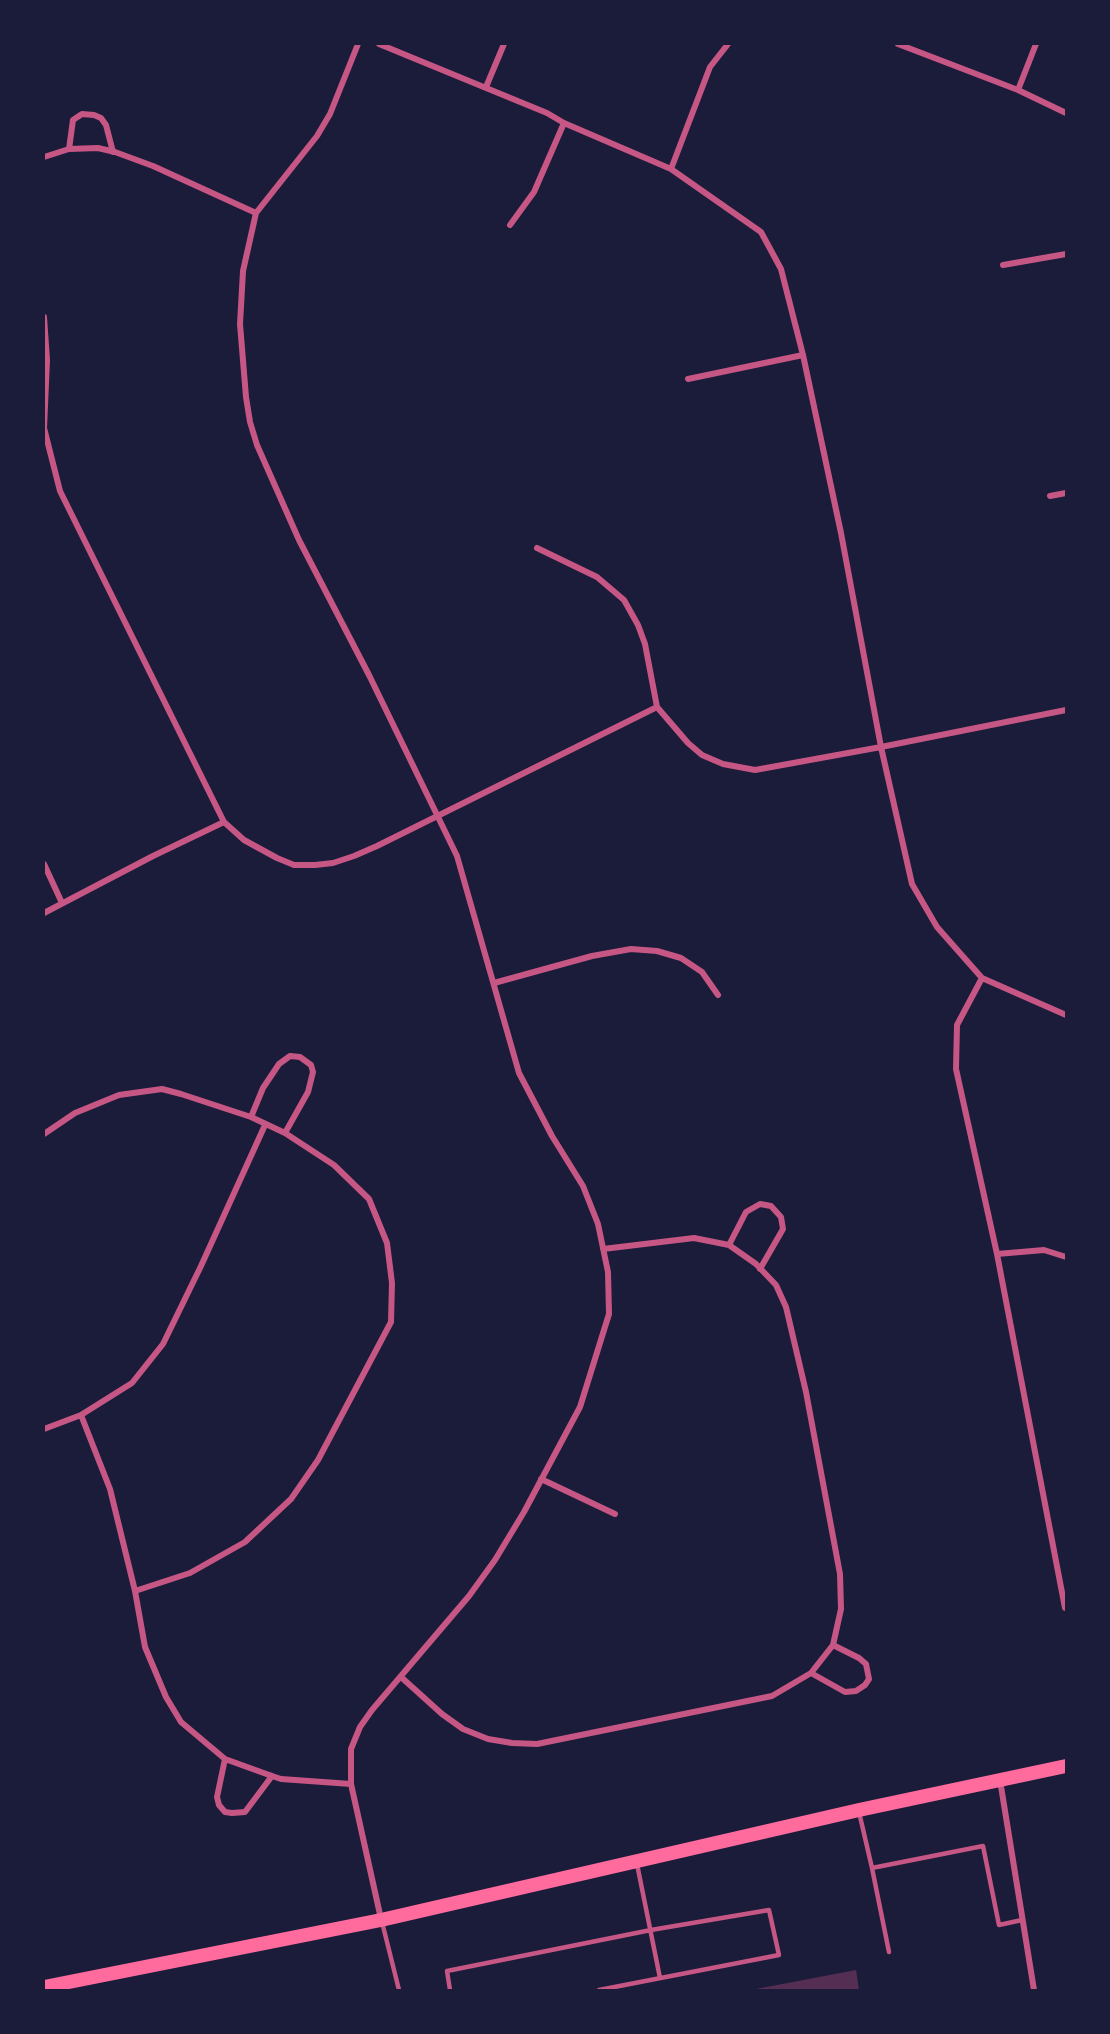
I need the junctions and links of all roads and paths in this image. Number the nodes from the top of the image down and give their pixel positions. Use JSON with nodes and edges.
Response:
{"nodes":[{"id":1,"x":358,"y":44,"type":"edge"},
{"id":2,"x":379,"y":44,"type":"edge"},
{"id":3,"x":504,"y":44,"type":"edge"},
{"id":4,"x":728,"y":44,"type":"edge"},
{"id":5,"x":898,"y":44,"type":"edge"},
{"id":6,"x":1036,"y":44,"type":"edge"},
{"id":7,"x":486,"y":87,"type":"junction"},
{"id":8,"x":1018,"y":90,"type":"junction"},
{"id":9,"x":1066,"y":113,"type":"edge"},
{"id":10,"x":564,"y":123,"type":"junction"},
{"id":11,"x":69,"y":149,"type":"junction"},
{"id":12,"x":113,"y":152,"type":"junction"},
{"id":13,"x":44,"y":157,"type":"edge"},
{"id":14,"x":671,"y":169,"type":"junction"},
{"id":15,"x":256,"y":213,"type":"junction"},
{"id":16,"x":510,"y":225,"type":"dead end"},
{"id":17,"x":1066,"y":254,"type":"edge"},
{"id":18,"x":1003,"y":265,"type":"dead end"},
{"id":19,"x":44,"y":317,"type":"edge"},
{"id":20,"x":803,"y":355,"type":"junction"},
{"id":21,"x":688,"y":379,"type":"dead end"},
{"id":22,"x":1066,"y":493,"type":"edge"},
{"id":23,"x":1050,"y":496,"type":"dead end"},
{"id":24,"x":537,"y":548,"type":"dead end"},
{"id":25,"x":657,"y":707,"type":"junction"},
{"id":26,"x":1066,"y":710,"type":"edge"},
{"id":27,"x":881,"y":747,"type":"junction"},
{"id":28,"x":438,"y":815,"type":"junction"},
{"id":29,"x":224,"y":822,"type":"junction"},
{"id":30,"x":44,"y":864,"type":"edge"},
{"id":31,"x":62,"y":903,"type":"junction"},
{"id":32,"x":44,"y":913,"type":"edge"},
{"id":33,"x":982,"y":978,"type":"junction"},
{"id":34,"x":494,"y":983,"type":"junction"},
{"id":35,"x":718,"y":995,"type":"dead end"},
{"id":36,"x":1066,"y":1014,"type":"edge"},
{"id":37,"x":251,"y":1116,"type":"junction"},
{"id":38,"x":265,"y":1125,"type":"junction"},
{"id":39,"x":285,"y":1133,"type":"junction"},
{"id":40,"x":44,"y":1134,"type":"edge"},
{"id":41,"x":729,"y":1245,"type":"junction"},
{"id":42,"x":603,"y":1249,"type":"junction"},
{"id":43,"x":997,"y":1254,"type":"junction"},
{"id":44,"x":1066,"y":1257,"type":"edge"},
{"id":45,"x":760,"y":1269,"type":"junction"},
{"id":46,"x":81,"y":1415,"type":"junction"},
{"id":47,"x":44,"y":1429,"type":"edge"},
{"id":48,"x":541,"y":1479,"type":"junction"},
{"id":49,"x":615,"y":1514,"type":"dead end"},
{"id":50,"x":135,"y":1591,"type":"junction"},
{"id":51,"x":1065,"y":1608,"type":"dead end"},
{"id":52,"x":833,"y":1645,"type":"junction"},
{"id":53,"x":811,"y":1673,"type":"junction"},
{"id":54,"x":401,"y":1677,"type":"junction"},
{"id":55,"x":225,"y":1759,"type":"junction"},
{"id":56,"x":1066,"y":1766,"type":"edge"},
{"id":57,"x":272,"y":1776,"type":"junction"},
{"id":58,"x":1000,"y":1780,"type":"junction"},
{"id":59,"x":351,"y":1784,"type":"junction"},
{"id":60,"x":859,"y":1810,"type":"junction"},
{"id":61,"x":636,"y":1861,"type":"junction"},
{"id":62,"x":872,"y":1868,"type":"junction"},
{"id":63,"x":381,"y":1920,"type":"junction"},
{"id":64,"x":1022,"y":1920,"type":"junction"},
{"id":65,"x":651,"y":1930,"type":"junction"},
{"id":66,"x":889,"y":1952,"type":"dead end"},
{"id":67,"x":660,"y":1978,"type":"junction"},
{"id":68,"x":44,"y":1986,"type":"edge"},
{"id":69,"x":399,"y":1990,"type":"edge"},
{"id":70,"x":450,"y":1990,"type":"edge"},
{"id":71,"x":599,"y":1990,"type":"edge"},
{"id":72,"x":1034,"y":1990,"type":"edge"}],
"edges":[{"from":1,"to":15,"type":"street"},
{"from":2,"to":7,"type":"street"},
{"from":3,"to":7,"type":"street"},
{"from":4,"to":14,"type":"street"},
{"from":5,"to":8,"type":"street"},
{"from":6,"to":8,"type":"street"},
{"from":7,"to":10,"type":"street"},
{"from":8,"to":9,"type":"street"},
{"from":10,"to":14,"type":"street"},
{"from":10,"to":16,"type":"street"},
{"from":11,"to":12,"type":"street"},
{"from":11,"to":12,"type":"street"},
{"from":11,"to":13,"type":"street"},
{"from":12,"to":15,"type":"street"},
{"from":14,"to":20,"type":"street"},
{"from":15,"to":28,"type":"street"},
{"from":17,"to":18,"type":"street"},
{"from":19,"to":29,"type":"street"},
{"from":20,"to":21,"type":"street"},
{"from":20,"to":27,"type":"street"},
{"from":22,"to":23,"type":"street"},
{"from":24,"to":25,"type":"street"},
{"from":25,"to":27,"type":"street"},
{"from":25,"to":28,"type":"street"},
{"from":26,"to":27,"type":"street"},
{"from":27,"to":33,"type":"street"},
{"from":28,"to":29,"type":"street"},
{"from":28,"to":34,"type":"street"},
{"from":29,"to":31,"type":"street"},
{"from":30,"to":31,"type":"street"},
{"from":31,"to":32,"type":"street"},
{"from":33,"to":36,"type":"street"},
{"from":33,"to":43,"type":"street"},
{"from":34,"to":35,"type":"street"},
{"from":34,"to":42,"type":"street"},
{"from":37,"to":38,"type":"street"},
{"from":37,"to":39,"type":"street"},
{"from":37,"to":40,"type":"street"},
{"from":38,"to":39,"type":"street"},
{"from":38,"to":46,"type":"street"},
{"from":39,"to":50,"type":"street"},
{"from":41,"to":42,"type":"street"},
{"from":41,"to":45,"type":"street"},
{"from":41,"to":45,"type":"street"},
{"from":42,"to":48,"type":"street"},
{"from":43,"to":44,"type":"street"},
{"from":43,"to":51,"type":"street"},
{"from":45,"to":52,"type":"street"},
{"from":46,"to":47,"type":"street"},
{"from":46,"to":50,"type":"street"},
{"from":48,"to":49,"type":"street"},
{"from":48,"to":54,"type":"street"},
{"from":50,"to":55,"type":"street"},
{"from":52,"to":53,"type":"street"},
{"from":52,"to":53,"type":"street"},
{"from":53,"to":54,"type":"street"},
{"from":54,"to":59,"type":"street"},
{"from":55,"to":57,"type":"street"},
{"from":55,"to":57,"type":"street"},
{"from":56,"to":58,"type":"main road"},
{"from":57,"to":59,"type":"street"},
{"from":58,"to":60,"type":"main road"},
{"from":58,"to":64,"type":"street"},
{"from":59,"to":63,"type":"street"},
{"from":60,"to":61,"type":"main road"},
{"from":60,"to":62,"type":"lane"},
{"from":61,"to":63,"type":"main road"},
{"from":61,"to":65,"type":"lane"},
{"from":62,"to":64,"type":"lane"},
{"from":62,"to":66,"type":"lane"},
{"from":63,"to":68,"type":"main road"},
{"from":63,"to":69,"type":"lane"},
{"from":64,"to":72,"type":"street"},
{"from":65,"to":67,"type":"lane"},
{"from":65,"to":67,"type":"lane"},
{"from":65,"to":70,"type":"lane"},
{"from":67,"to":71,"type":"lane"}]}
